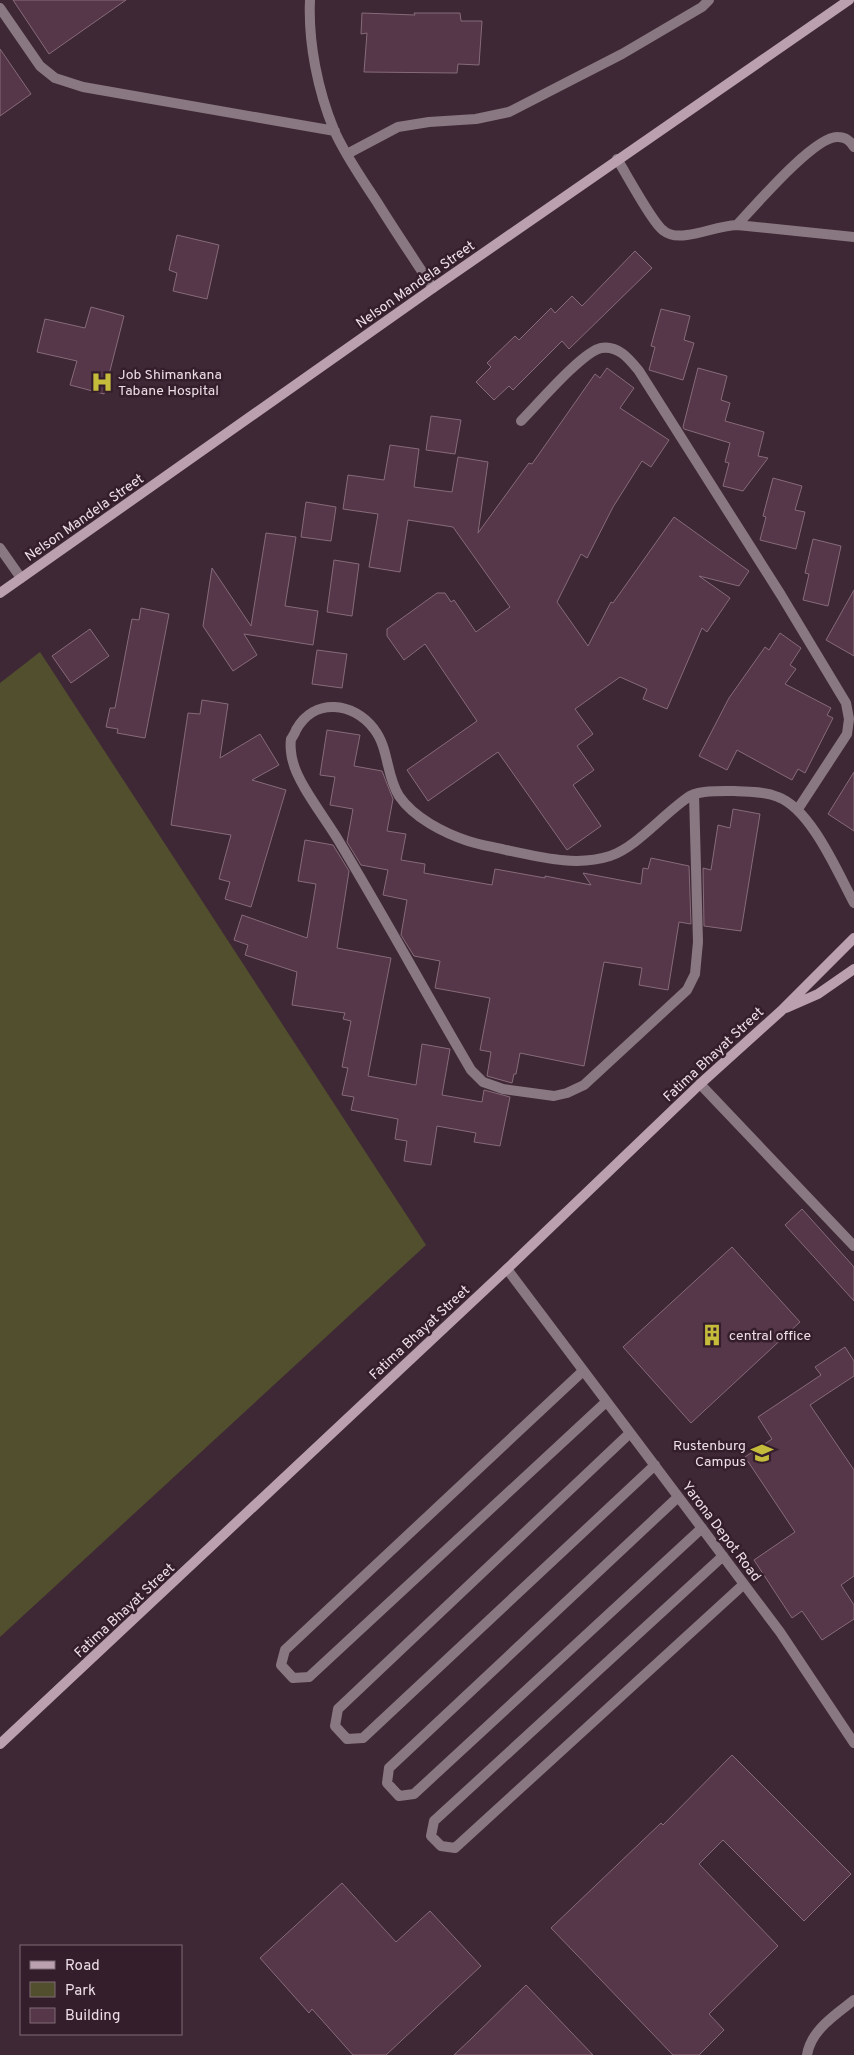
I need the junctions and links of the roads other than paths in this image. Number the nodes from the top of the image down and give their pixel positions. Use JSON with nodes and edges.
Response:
{"nodes":[{"id":1,"x":310,"y":0,"type":"edge"},
{"id":2,"x":709,"y":0,"type":"edge"},
{"id":3,"x":849,"y":0,"type":"edge"},
{"id":4,"x":0,"y":8,"type":"edge"},
{"id":5,"x":335,"y":132,"type":"junction"},
{"id":6,"x":854,"y":147,"type":"edge"},
{"id":7,"x":347,"y":154,"type":"junction"},
{"id":8,"x":617,"y":159,"type":"junction"},
{"id":9,"x":736,"y":225,"type":"junction"},
{"id":10,"x":854,"y":236,"type":"edge"},
{"id":11,"x":433,"y":288,"type":"junction"},
{"id":12,"x":521,"y":422,"type":"dead end"},
{"id":13,"x":0,"y":548,"type":"edge"},
{"id":14,"x":21,"y":578,"type":"junction"},
{"id":15,"x":0,"y":593,"type":"edge"},
{"id":16,"x":694,"y":794,"type":"junction"},
{"id":17,"x":798,"y":809,"type":"junction"},
{"id":18,"x":854,"y":904,"type":"edge"},
{"id":19,"x":854,"y":938,"type":"edge"},
{"id":20,"x":854,"y":969,"type":"edge"},
{"id":21,"x":781,"y":1011,"type":"junction"},
{"id":22,"x":700,"y":1084,"type":"junction"},
{"id":23,"x":854,"y":1246,"type":"edge"},
{"id":24,"x":507,"y":1269,"type":"junction"},
{"id":25,"x":583,"y":1371,"type":"junction"},
{"id":26,"x":606,"y":1402,"type":"junction"},
{"id":27,"x":630,"y":1433,"type":"junction"},
{"id":28,"x":655,"y":1465,"type":"junction"},
{"id":29,"x":678,"y":1497,"type":"junction"},
{"id":30,"x":702,"y":1528,"type":"junction"},
{"id":31,"x":723,"y":1556,"type":"junction"},
{"id":32,"x":744,"y":1584,"type":"junction"},
{"id":33,"x":854,"y":1743,"type":"edge"},
{"id":34,"x":0,"y":1744,"type":"edge"},
{"id":35,"x":853,"y":2001,"type":"edge"},
{"id":36,"x":807,"y":2055,"type":"edge"}],
"edges":[{"from":1,"to":5,"type":"street"},
{"from":2,"to":7,"type":"street"},
{"from":3,"to":8,"type":"main road","name":"Nelson Mandela Street"},
{"from":4,"to":5,"type":"street"},
{"from":5,"to":7,"type":"street"},
{"from":6,"to":9,"type":"street"},
{"from":7,"to":11,"type":"street"},
{"from":8,"to":9,"type":"street"},
{"from":8,"to":11,"type":"main road","name":"Nelson Mandela Street"},
{"from":9,"to":10,"type":"street"},
{"from":11,"to":14,"type":"main road","name":"Nelson Mandela Street"},
{"from":12,"to":17,"type":"street"},
{"from":13,"to":14,"type":"street"},
{"from":14,"to":15,"type":"main road","name":"Nelson Mandela Street"},
{"from":16,"to":16,"type":"street"},
{"from":16,"to":17,"type":"street"},
{"from":17,"to":18,"type":"street"},
{"from":19,"to":21,"type":"main road","name":"Fatima Bhayat Street"},
{"from":20,"to":21,"type":"main road"},
{"from":21,"to":22,"type":"main road","name":"Fatima Bhayat Street"},
{"from":22,"to":23,"type":"street"},
{"from":22,"to":24,"type":"main road","name":"Fatima Bhayat Street"},
{"from":24,"to":25,"type":"street","name":"Yarona Depot Road"},
{"from":24,"to":34,"type":"main road","name":"Fatima Bhayat Street"},
{"from":25,"to":26,"type":"street","name":"Yarona Depot Road"},
{"from":25,"to":26,"type":"street"},
{"from":26,"to":27,"type":"street","name":"Yarona Depot Road"},
{"from":27,"to":28,"type":"street","name":"Yarona Depot Road"},
{"from":27,"to":28,"type":"street"},
{"from":28,"to":29,"type":"street","name":"Yarona Depot Road"},
{"from":29,"to":30,"type":"street","name":"Yarona Depot Road"},
{"from":29,"to":30,"type":"street"},
{"from":30,"to":31,"type":"street","name":"Yarona Depot Road"},
{"from":31,"to":32,"type":"street","name":"Yarona Depot Road"},
{"from":31,"to":32,"type":"street"},
{"from":32,"to":33,"type":"street","name":"Yarona Depot Road"},
{"from":35,"to":36,"type":"street"}]}
